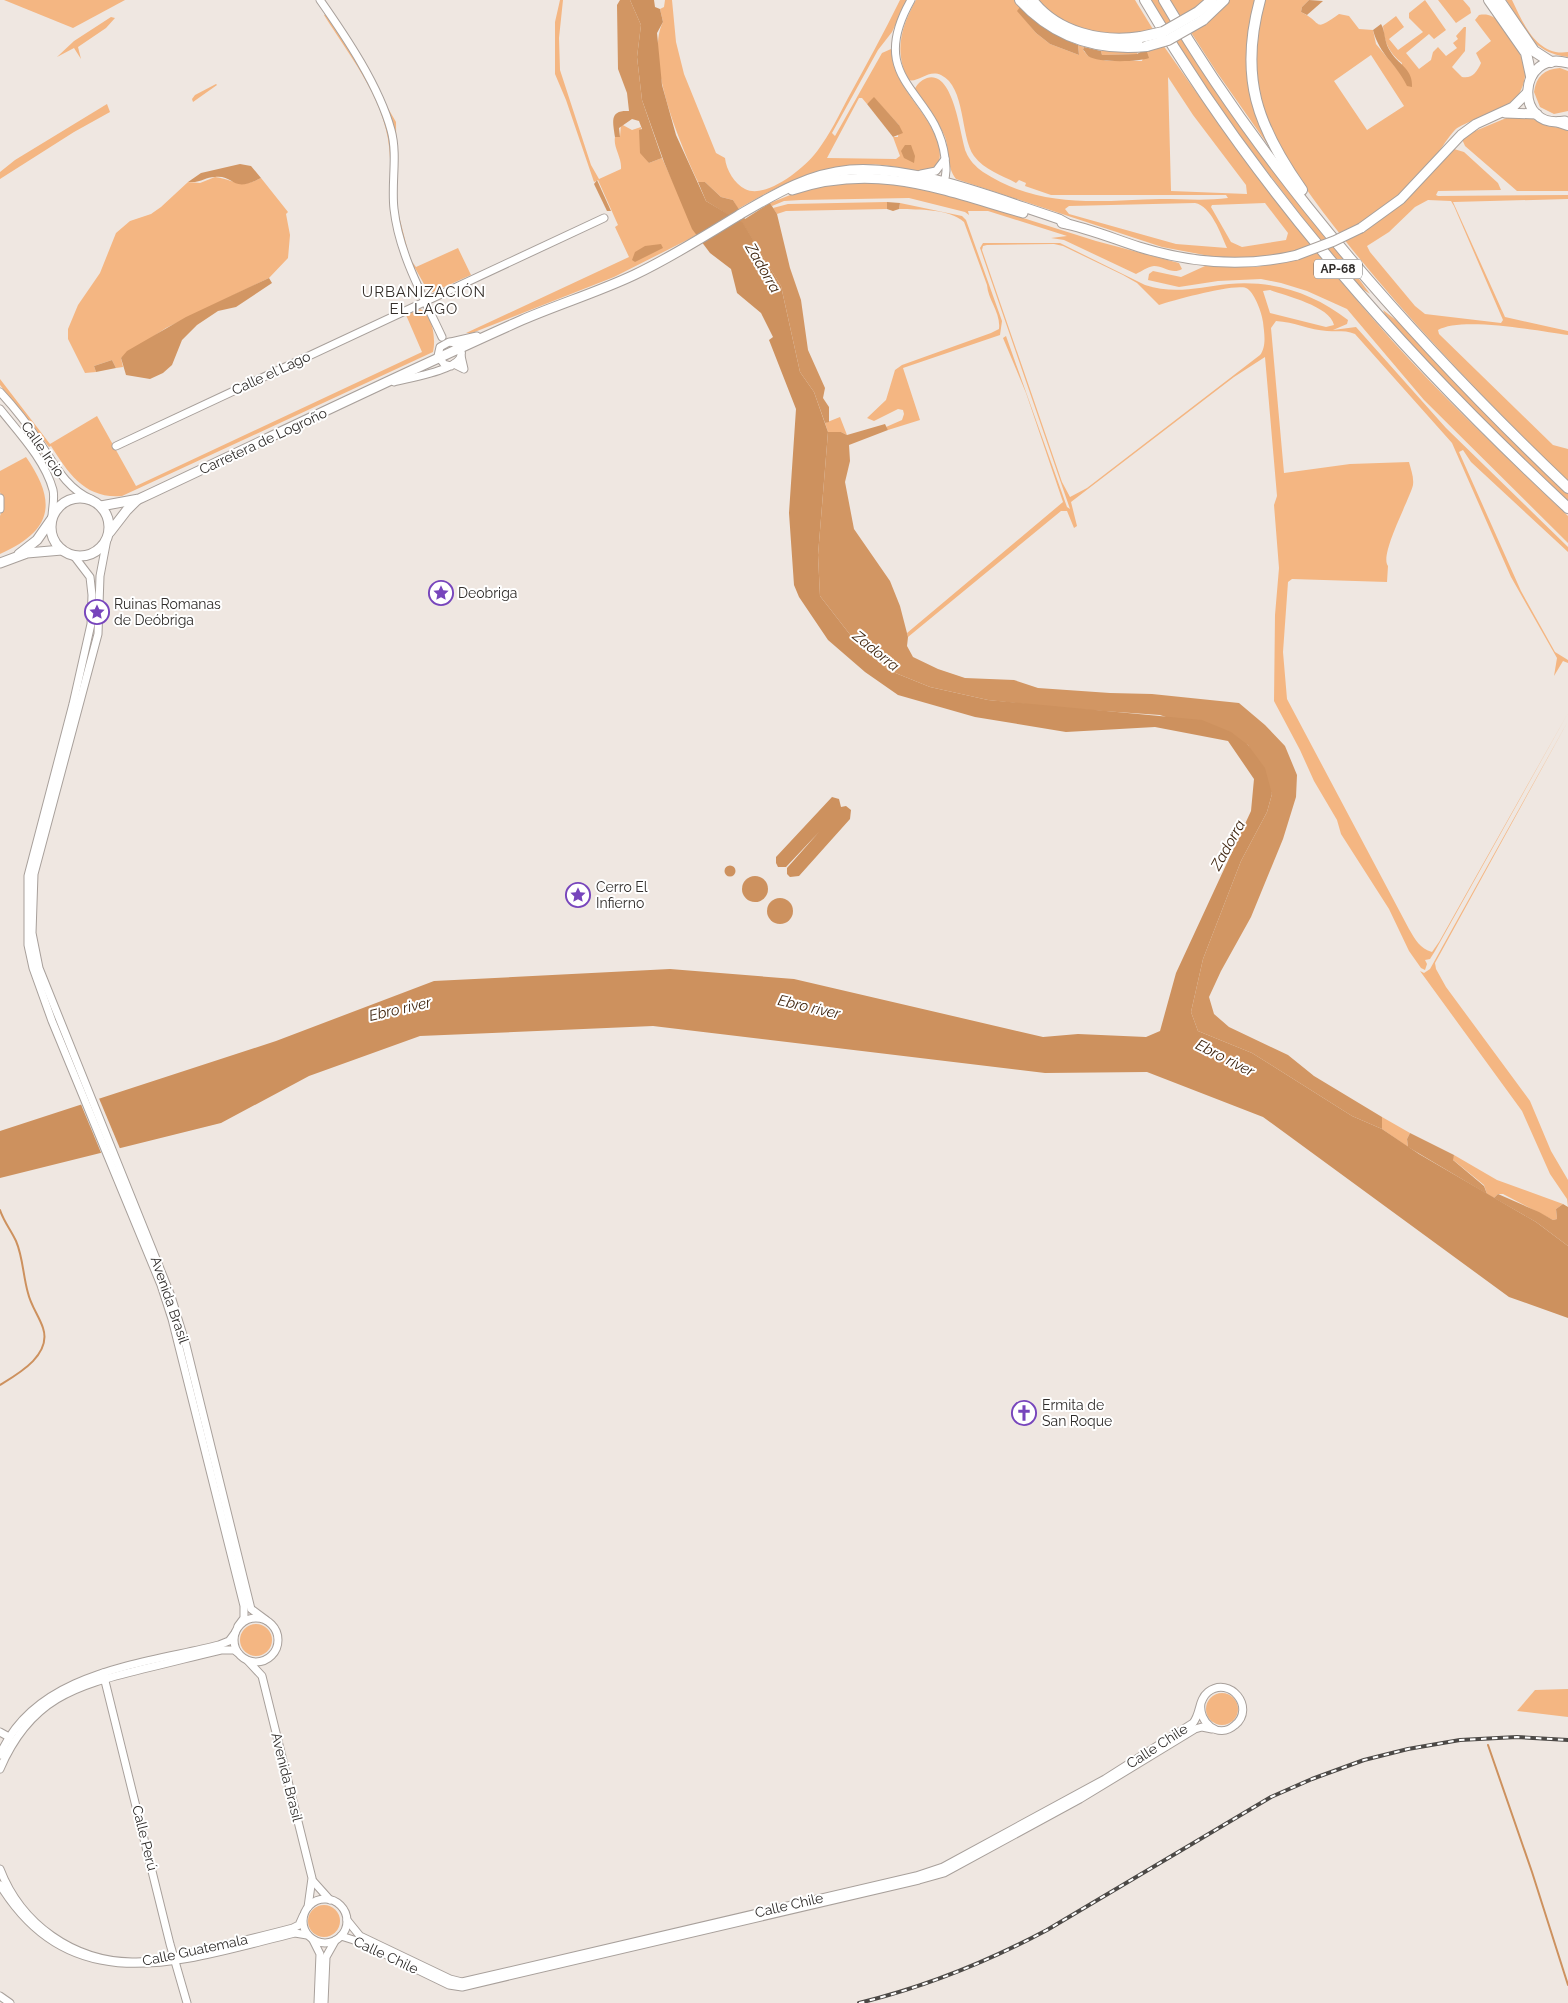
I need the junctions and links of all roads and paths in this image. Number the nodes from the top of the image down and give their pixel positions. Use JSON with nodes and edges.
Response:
{"nodes":[{"id":1,"x":320,"y":0,"type":"edge"},
{"id":2,"x":911,"y":0,"type":"edge"},
{"id":3,"x":1020,"y":0,"type":"edge"},
{"id":4,"x":1032,"y":0,"type":"edge"},
{"id":5,"x":1138,"y":0,"type":"edge"},
{"id":6,"x":1145,"y":0,"type":"edge"},
{"id":7,"x":1164,"y":0,"type":"edge"},
{"id":8,"x":1212,"y":0,"type":"edge"},
{"id":9,"x":1224,"y":0,"type":"edge"},
{"id":10,"x":1260,"y":0,"type":"edge"},
{"id":11,"x":1489,"y":0,"type":"edge"},
{"id":12,"x":1499,"y":0,"type":"edge"},
{"id":13,"x":1200,"y":16,"type":"junction"},
{"id":14,"x":1155,"y":18,"type":"junction"},
{"id":15,"x":1144,"y":42,"type":"junction"},
{"id":16,"x":1551,"y":62,"type":"junction"},
{"id":17,"x":1567,"y":63,"type":"edge"},
{"id":18,"x":1531,"y":76,"type":"junction"},
{"id":19,"x":1527,"y":93,"type":"junction"},
{"id":20,"x":1502,"y":113,"type":"junction"},
{"id":21,"x":1537,"y":114,"type":"junction"},
{"id":22,"x":1565,"y":122,"type":"edge"},
{"id":23,"x":945,"y":159,"type":"junction"},
{"id":24,"x":866,"y":170,"type":"junction"},
{"id":25,"x":946,"y":170,"type":"junction"},
{"id":26,"x":896,"y":179,"type":"junction"},
{"id":27,"x":941,"y":182,"type":"junction"},
{"id":28,"x":771,"y":197,"type":"junction"},
{"id":29,"x":997,"y":202,"type":"junction"},
{"id":30,"x":1316,"y":215,"type":"junction"},
{"id":31,"x":604,"y":218,"type":"dead end"},
{"id":32,"x":425,"y":301,"type":"junction"},
{"id":33,"x":521,"y":320,"type":"junction"},
{"id":34,"x":442,"y":337,"type":"junction"},
{"id":35,"x":452,"y":342,"type":"junction"},
{"id":36,"x":440,"y":347,"type":"junction"},
{"id":37,"x":460,"y":352,"type":"junction"},
{"id":38,"x":438,"y":359,"type":"junction"},
{"id":39,"x":453,"y":365,"type":"junction"},
{"id":40,"x":386,"y":384,"type":"junction"},
{"id":41,"x":0,"y":392,"type":"edge"},
{"id":42,"x":0,"y":409,"type":"edge"},
{"id":43,"x":116,"y":446,"type":"dead end"},
{"id":44,"x":1568,"y":488,"type":"edge"},
{"id":45,"x":0,"y":498,"type":"edge"},
{"id":46,"x":139,"y":499,"type":"junction"},
{"id":47,"x":91,"y":500,"type":"junction"},
{"id":48,"x":101,"y":506,"type":"junction"},
{"id":49,"x":1568,"y":508,"type":"edge"},
{"id":50,"x":0,"y":509,"type":"edge"},
{"id":51,"x":51,"y":518,"type":"junction"},
{"id":52,"x":107,"y":536,"type":"junction"},
{"id":53,"x":62,"y":550,"type":"junction"},
{"id":54,"x":17,"y":556,"type":"junction"},
{"id":55,"x":74,"y":556,"type":"junction"},
{"id":56,"x":0,"y":563,"type":"edge"},
{"id":57,"x":76,"y":705,"type":"junction"},
{"id":58,"x":238,"y":1568,"type":"junction"},
{"id":59,"x":266,"y":1620,"type":"junction"},
{"id":60,"x":236,"y":1629,"type":"junction"},
{"id":61,"x":238,"y":1653,"type":"junction"},
{"id":62,"x":269,"y":1658,"type":"junction"},
{"id":63,"x":248,"y":1661,"type":"junction"},
{"id":64,"x":104,"y":1676,"type":"junction"},
{"id":65,"x":262,"y":1676,"type":"junction"},
{"id":66,"x":1201,"y":1703,"type":"junction"},
{"id":67,"x":1215,"y":1730,"type":"junction"},
{"id":68,"x":0,"y":1732,"type":"edge"},
{"id":69,"x":9,"y":1737,"type":"junction"},
{"id":70,"x":0,"y":1755,"type":"edge"},
{"id":71,"x":0,"y":1769,"type":"edge"},
{"id":72,"x":0,"y":1869,"type":"edge"},
{"id":73,"x":312,"y":1878,"type":"junction"},
{"id":74,"x":0,"y":1885,"type":"edge"},
{"id":75,"x":330,"y":1900,"type":"junction"},
{"id":76,"x":308,"y":1907,"type":"junction"},
{"id":77,"x":304,"y":1916,"type":"junction"},
{"id":78,"x":346,"y":1920,"type":"junction"},
{"id":79,"x":310,"y":1937,"type":"junction"},
{"id":80,"x":339,"y":1938,"type":"junction"},
{"id":81,"x":175,"y":1960,"type":"junction"},
{"id":82,"x":0,"y":1996,"type":"edge"},
{"id":83,"x":10,"y":2003,"type":"edge"},
{"id":84,"x":188,"y":2003,"type":"edge"},
{"id":85,"x":318,"y":2003,"type":"edge"},
{"id":86,"x":324,"y":2003,"type":"edge"}],
"edges":[{"from":1,"to":32,"type":"street"},
{"from":2,"to":23,"type":"street"},
{"from":3,"to":15,"type":"highway"},
{"from":4,"to":15,"type":"highway"},
{"from":5,"to":14,"type":"highway"},
{"from":6,"to":14,"type":"highway","number":"AP-68"},
{"from":7,"to":30,"type":"highway","number":"AP-68"},
{"from":8,"to":13,"type":"highway"},
{"from":9,"to":13,"type":"highway"},
{"from":10,"to":30,"type":"highway"},
{"from":11,"to":18,"type":"highway"},
{"from":12,"to":16,"type":"highway"},
{"from":13,"to":15,"type":"highway","bridge":true},
{"from":14,"to":49,"type":"highway","number":"AP-68"},
{"from":16,"to":17,"type":"main road"},
{"from":16,"to":18,"type":"main road"},
{"from":18,"to":19,"type":"main road"},
{"from":19,"to":20,"type":"main road"},
{"from":19,"to":21,"type":"main road"},
{"from":20,"to":21,"type":"main road"},
{"from":20,"to":29,"type":"main road","bridge":true},
{"from":21,"to":22,"type":"main road"},
{"from":23,"to":24,"type":"street"},
{"from":23,"to":25,"type":"street"},
{"from":23,"to":27,"type":"street"},
{"from":24,"to":27,"type":"main road"},
{"from":24,"to":28,"type":"main road"},
{"from":25,"to":27,"type":"street"},
{"from":25,"to":29,"type":"street"},
{"from":26,"to":27,"type":"street"},
{"from":26,"to":28,"type":"main road"},
{"from":26,"to":29,"type":"main road"},
{"from":27,"to":29,"type":"main road"},
{"from":28,"to":33,"type":"main road","name":"Carretera de Logroño"},
{"from":30,"to":44,"type":"highway","number":"AP-68"},
{"from":31,"to":32,"type":"street","name":"Calle el Lago"},
{"from":32,"to":34,"type":"street"},
{"from":32,"to":43,"type":"street","name":"Calle el Lago"},
{"from":33,"to":35,"type":"street","name":"Carretera de Logroño"},
{"from":33,"to":37,"type":"main road","name":"Carretera de Logroño"},
{"from":34,"to":35,"type":"street"},
{"from":34,"to":36,"type":"street"},
{"from":35,"to":36,"type":"street","name":"Carretera de Logroño"},
{"from":35,"to":37,"type":"street"},
{"from":36,"to":38,"type":"street"},
{"from":37,"to":38,"type":"main road","name":"Carretera de Logroño"},
{"from":37,"to":39,"type":"street","name":"Carretera de Logroño"},
{"from":38,"to":39,"type":"street"},
{"from":38,"to":40,"type":"main road","name":"Carretera de Logroño"},
{"from":39,"to":40,"type":"street","name":"Carretera de Logroño"},
{"from":40,"to":46,"type":"main road","name":"Carretera de Logroño"},
{"from":41,"to":47,"type":"street","name":"Calle Ircio"},
{"from":42,"to":51,"type":"street","name":"Calle Ircio"},
{"from":45,"to":50,"type":"street"},
{"from":46,"to":48,"type":"main road","name":"Carretera de Logroño"},
{"from":46,"to":52,"type":"main road","name":"Carretera de Logroño"},
{"from":47,"to":48,"type":"main road"},
{"from":47,"to":51,"type":"main road"},
{"from":48,"to":52,"type":"main road"},
{"from":51,"to":53,"type":"main road"},
{"from":51,"to":54,"type":"main road"},
{"from":52,"to":55,"type":"main road"},
{"from":52,"to":57,"type":"street"},
{"from":53,"to":54,"type":"main road"},
{"from":53,"to":55,"type":"main road"},
{"from":54,"to":56,"type":"main road"},
{"from":55,"to":57,"type":"street"},
{"from":57,"to":58,"type":"street","name":"Avenida Brasil"},
{"from":58,"to":59,"type":"street"},
{"from":58,"to":60,"type":"street"},
{"from":59,"to":60,"type":"street"},
{"from":59,"to":62,"type":"street"},
{"from":60,"to":61,"type":"street"},
{"from":60,"to":64,"type":"street"},
{"from":61,"to":63,"type":"street"},
{"from":61,"to":64,"type":"street"},
{"from":62,"to":63,"type":"street"},
{"from":62,"to":65,"type":"street"},
{"from":63,"to":65,"type":"street","name":"Avenida Brasil"},
{"from":64,"to":69,"type":"street"},
{"from":64,"to":71,"type":"street"},
{"from":64,"to":81,"type":"street","name":"Calle Perú"},
{"from":65,"to":73,"type":"street","name":"Avenida Brasil"},
{"from":66,"to":67,"type":"street"},
{"from":66,"to":67,"type":"street"},
{"from":66,"to":78,"type":"street","name":"Calle Chile"},
{"from":67,"to":80,"type":"street","name":"Calle Chile"},
{"from":68,"to":69,"type":"street"},
{"from":69,"to":70,"type":"street"},
{"from":72,"to":81,"type":"street","name":"Calle Guatemala"},
{"from":73,"to":75,"type":"street","name":"Avenida Brasil"},
{"from":73,"to":76,"type":"street","name":"Avenida Brasil"},
{"from":74,"to":81,"type":"street","name":"Calle Guatemala"},
{"from":75,"to":76,"type":"street"},
{"from":75,"to":78,"type":"street"},
{"from":76,"to":77,"type":"street"},
{"from":77,"to":79,"type":"street"},
{"from":77,"to":81,"type":"street","name":"Calle Guatemala"},
{"from":78,"to":80,"type":"street"},
{"from":79,"to":80,"type":"street"},
{"from":79,"to":81,"type":"street","name":"Calle Guatemala"},
{"from":79,"to":85,"type":"street"},
{"from":80,"to":86,"type":"street"},
{"from":81,"to":84,"type":"street","name":"Calle Perú"},
{"from":82,"to":83,"type":"street"}]}
